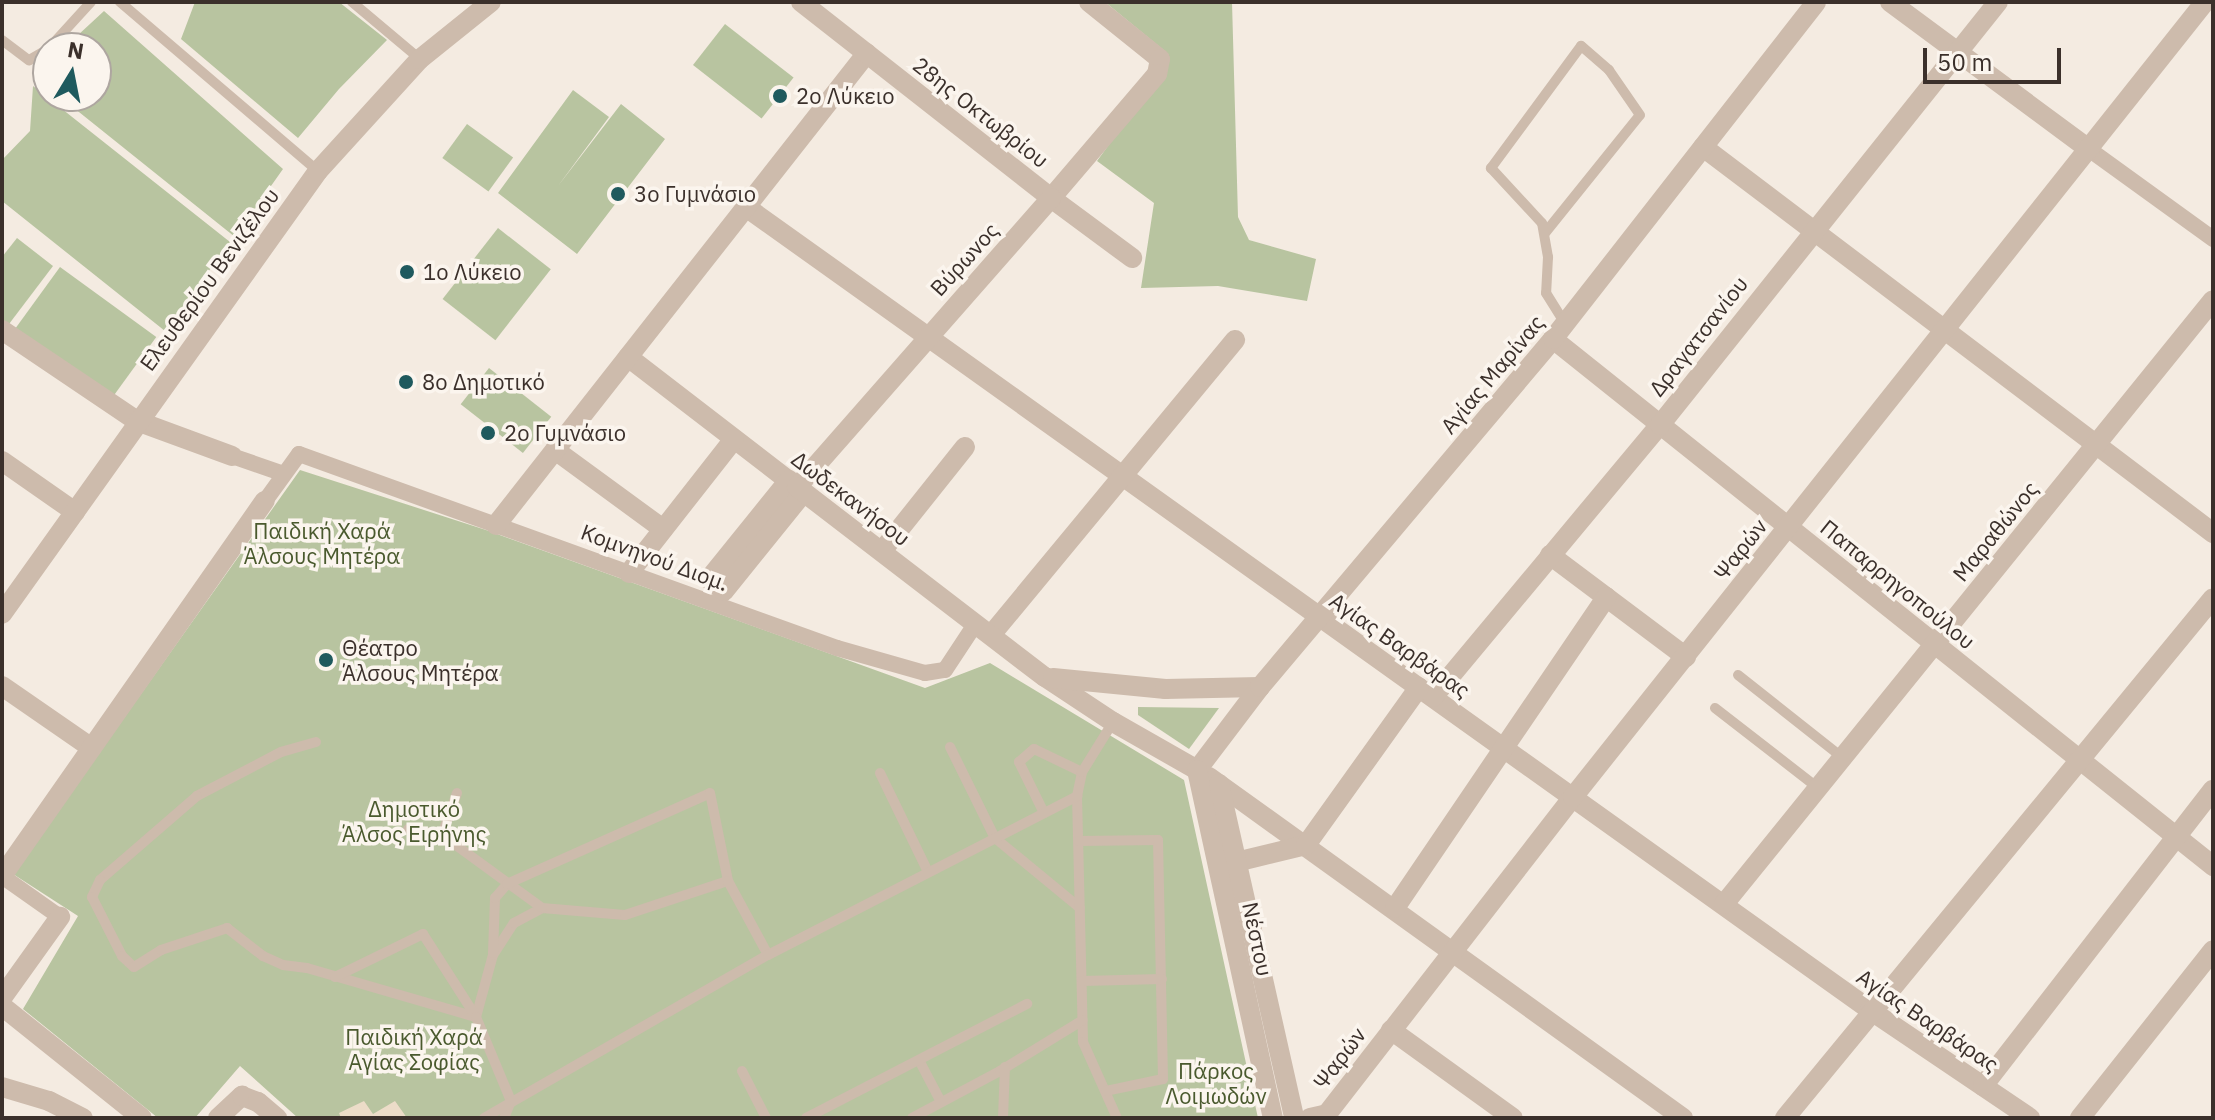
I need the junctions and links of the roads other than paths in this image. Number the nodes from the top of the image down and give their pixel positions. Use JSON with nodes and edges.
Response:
{"nodes":[{"id":1,"x":91,"y":2,"type":"edge"},
{"id":2,"x":120,"y":2,"type":"edge"},
{"id":3,"x":352,"y":2,"type":"edge"},
{"id":4,"x":491,"y":2,"type":"edge"},
{"id":5,"x":801,"y":2,"type":"edge"},
{"id":6,"x":1089,"y":2,"type":"edge"},
{"id":7,"x":1816,"y":2,"type":"edge"},
{"id":8,"x":1890,"y":2,"type":"edge"},
{"id":9,"x":1998,"y":2,"type":"edge"},
{"id":10,"x":2205,"y":2,"type":"edge"},
{"id":11,"x":63,"y":32,"type":"edge"},
{"id":12,"x":2,"y":40,"type":"edge"},
{"id":13,"x":1958,"y":52,"type":"junction"},
{"id":14,"x":867,"y":53,"type":"junction"},
{"id":15,"x":32,"y":58,"type":"edge"},
{"id":16,"x":420,"y":59,"type":"junction"},
{"id":17,"x":1703,"y":147,"type":"junction"},
{"id":18,"x":2090,"y":150,"type":"junction"},
{"id":19,"x":318,"y":171,"type":"junction"},
{"id":20,"x":1051,"y":198,"type":"junction"},
{"id":21,"x":746,"y":207,"type":"junction"},
{"id":22,"x":1813,"y":230,"type":"junction"},
{"id":23,"x":1545,"y":233,"type":"junction"},
{"id":24,"x":2213,"y":239,"type":"edge"},
{"id":25,"x":1132,"y":258,"type":"dead end"},
{"id":26,"x":2213,"y":300,"type":"edge"},
{"id":27,"x":1945,"y":329,"type":"junction"},
{"id":28,"x":1559,"y":331,"type":"junction"},
{"id":29,"x":4,"y":335,"type":"edge"},
{"id":30,"x":928,"y":336,"type":"junction"},
{"id":31,"x":1235,"y":340,"type":"dead end"},
{"id":32,"x":628,"y":357,"type":"junction"},
{"id":33,"x":137,"y":421,"type":"junction"},
{"id":34,"x":1660,"y":425,"type":"junction"},
{"id":35,"x":734,"y":439,"type":"junction"},
{"id":36,"x":2096,"y":444,"type":"junction"},
{"id":37,"x":965,"y":447,"type":"dead end"},
{"id":38,"x":555,"y":450,"type":"junction"},
{"id":39,"x":232,"y":456,"type":"joint"},
{"id":40,"x":2,"y":461,"type":"edge"},
{"id":41,"x":284,"y":474,"type":"junction"},
{"id":42,"x":1123,"y":476,"type":"junction"},
{"id":43,"x":797,"y":487,"type":"junction"},
{"id":44,"x":265,"y":501,"type":"joint"},
{"id":45,"x":75,"y":512,"type":"junction"},
{"id":46,"x":496,"y":525,"type":"junction"},
{"id":47,"x":1788,"y":527,"type":"junction"},
{"id":48,"x":663,"y":529,"type":"junction"},
{"id":49,"x":2213,"y":533,"type":"edge"},
{"id":50,"x":882,"y":551,"type":"junction"},
{"id":51,"x":1550,"y":555,"type":"junction"},
{"id":52,"x":629,"y":573,"type":"junction"},
{"id":53,"x":711,"y":593,"type":"junction"},
{"id":54,"x":1606,"y":597,"type":"junction"},
{"id":55,"x":2213,"y":598,"type":"edge"},
{"id":56,"x":2,"y":614,"type":"edge"},
{"id":57,"x":1319,"y":617,"type":"junction"},
{"id":58,"x":984,"y":629,"type":"junction"},
{"id":59,"x":1934,"y":644,"type":"junction"},
{"id":60,"x":1686,"y":657,"type":"junction"},
{"id":61,"x":1738,"y":675,"type":"dead end"},
{"id":62,"x":1045,"y":677,"type":"junction"},
{"id":63,"x":2,"y":686,"type":"edge"},
{"id":64,"x":1260,"y":687,"type":"junction"},
{"id":65,"x":1426,"y":692,"type":"junction"},
{"id":66,"x":1715,"y":708,"type":"dead end"},
{"id":67,"x":1113,"y":722,"type":"junction"},
{"id":68,"x":316,"y":742,"type":"dead end"},
{"id":69,"x":950,"y":747,"type":"dead end"},
{"id":70,"x":92,"y":748,"type":"junction"},
{"id":71,"x":1504,"y":748,"type":"junction"},
{"id":72,"x":1842,"y":757,"type":"junction"},
{"id":73,"x":2081,"y":760,"type":"junction"},
{"id":74,"x":1197,"y":770,"type":"junction"},
{"id":75,"x":1082,"y":772,"type":"junction"},
{"id":76,"x":880,"y":773,"type":"dead end"},
{"id":77,"x":1219,"y":784,"type":"junction"},
{"id":78,"x":1818,"y":788,"type":"junction"},
{"id":79,"x":2213,"y":790,"type":"edge"},
{"id":80,"x":457,"y":793,"type":"dead end"},
{"id":81,"x":1077,"y":796,"type":"junction"},
{"id":82,"x":1573,"y":797,"type":"junction"},
{"id":83,"x":1044,"y":813,"type":"junction"},
{"id":84,"x":408,"y":829,"type":"dead end"},
{"id":85,"x":442,"y":835,"type":"junction"},
{"id":86,"x":2176,"y":837,"type":"junction"},
{"id":87,"x":995,"y":838,"type":"junction"},
{"id":88,"x":1079,"y":841,"type":"junction"},
{"id":89,"x":1306,"y":845,"type":"junction"},
{"id":90,"x":1236,"y":862,"type":"junction"},
{"id":91,"x":2213,"y":866,"type":"edge"},
{"id":92,"x":4,"y":870,"type":"edge"},
{"id":93,"x":928,"y":872,"type":"junction"},
{"id":94,"x":728,"y":881,"type":"junction"},
{"id":95,"x":507,"y":884,"type":"junction"},
{"id":96,"x":1724,"y":904,"type":"junction"},
{"id":97,"x":542,"y":908,"type":"junction"},
{"id":98,"x":1080,"y":908,"type":"junction"},
{"id":99,"x":1395,"y":908,"type":"junction"},
{"id":100,"x":60,"y":917,"type":"joint"},
{"id":101,"x":2213,"y":950,"type":"edge"},
{"id":102,"x":1455,"y":951,"type":"junction"},
{"id":103,"x":493,"y":955,"type":"junction"},
{"id":104,"x":768,"y":955,"type":"junction"},
{"id":105,"x":335,"y":977,"type":"junction"},
{"id":106,"x":1162,"y":979,"type":"junction"},
{"id":107,"x":1082,"y":981,"type":"junction"},
{"id":108,"x":2,"y":998,"type":"edge"},
{"id":109,"x":1027,"y":1004,"type":"dead end"},
{"id":110,"x":2,"y":1006,"type":"edge"},
{"id":111,"x":1870,"y":1010,"type":"junction"},
{"id":112,"x":476,"y":1017,"type":"junction"},
{"id":113,"x":1083,"y":1020,"type":"junction"},
{"id":114,"x":1391,"y":1030,"type":"junction"},
{"id":115,"x":920,"y":1062,"type":"junction"},
{"id":116,"x":1005,"y":1067,"type":"junction"},
{"id":117,"x":742,"y":1071,"type":"dead end"},
{"id":118,"x":1983,"y":1086,"type":"junction"},
{"id":119,"x":2,"y":1087,"type":"edge"},
{"id":120,"x":1106,"y":1091,"type":"junction"},
{"id":121,"x":511,"y":1101,"type":"junction"},
{"id":122,"x":941,"y":1102,"type":"junction"},
{"id":123,"x":1323,"y":1117,"type":"edge"},
{"id":124,"x":83,"y":1118,"type":"edge"},
{"id":125,"x":142,"y":1118,"type":"edge"},
{"id":126,"x":218,"y":1118,"type":"edge"},
{"id":127,"x":277,"y":1118,"type":"edge"},
{"id":128,"x":484,"y":1118,"type":"edge"},
{"id":129,"x":504,"y":1118,"type":"edge"},
{"id":130,"x":766,"y":1118,"type":"edge"},
{"id":131,"x":806,"y":1118,"type":"edge"},
{"id":132,"x":912,"y":1118,"type":"edge"},
{"id":133,"x":1003,"y":1118,"type":"edge"},
{"id":134,"x":1117,"y":1118,"type":"edge"},
{"id":135,"x":1273,"y":1118,"type":"edge"},
{"id":136,"x":1294,"y":1118,"type":"edge"},
{"id":137,"x":1513,"y":1118,"type":"edge"},
{"id":138,"x":1683,"y":1118,"type":"edge"},
{"id":139,"x":1785,"y":1118,"type":"edge"},
{"id":140,"x":2030,"y":1118,"type":"edge"},
{"id":141,"x":2080,"y":1118,"type":"edge"}],
"edges":[{"from":1,"to":11,"type":"lane"},
{"from":2,"to":19,"type":"lane"},
{"from":3,"to":16,"type":"lane"},
{"from":4,"to":16,"type":"street","name":"Ελευθερίου Βενιζέλου"},
{"from":5,"to":14,"type":"street","name":"28ης Οκτωβρίου"},
{"from":6,"to":20,"type":"street","name":"Βύρωνος"},
{"from":7,"to":17,"type":"street","name":"Αγίας Μαρίνας"},
{"from":8,"to":13,"type":"street"},
{"from":9,"to":13,"type":"street","name":"Δραγατσανίου"},
{"from":10,"to":18,"type":"street","name":"Ψαρών"},
{"from":12,"to":15,"type":"lane"},
{"from":13,"to":18,"type":"street"},
{"from":13,"to":22,"type":"street","name":"Δραγατσανίου"},
{"from":14,"to":20,"type":"street","name":"28ης Οκτωβρίου"},
{"from":14,"to":21,"type":"street"},
{"from":16,"to":19,"type":"street","name":"Ελευθερίου Βενιζέλου"},
{"from":17,"to":22,"type":"street"},
{"from":17,"to":28,"type":"street","name":"Αγίας Μαρίνας"},
{"from":18,"to":24,"type":"street"},
{"from":18,"to":27,"type":"street","name":"Ψαρών"},
{"from":19,"to":33,"type":"street","name":"Ελευθερίου Βενιζέλου"},
{"from":20,"to":25,"type":"street","name":"28ης Οκτωβρίου"},
{"from":20,"to":30,"type":"street","name":"Βύρωνος"},
{"from":21,"to":30,"type":"street","name":"Αγίας Βαρβάρας"},
{"from":21,"to":32,"type":"street"},
{"from":22,"to":27,"type":"street"},
{"from":22,"to":34,"type":"street","name":"Δραγατσανίου"},
{"from":23,"to":23,"type":"lane"},
{"from":23,"to":28,"type":"lane"},
{"from":26,"to":36,"type":"street","name":"Μαραθώνος"},
{"from":27,"to":36,"type":"street"},
{"from":27,"to":47,"type":"street","name":"Ψαρών"},
{"from":28,"to":34,"type":"street","name":"Παπαρρηγοπούλου"},
{"from":28,"to":57,"type":"street","name":"Αγίας Μαρίνας"},
{"from":29,"to":33,"type":"street"},
{"from":30,"to":42,"type":"street","name":"Αγίας Βαρβάρας"},
{"from":30,"to":43,"type":"street","name":"Βύρωνος"},
{"from":31,"to":42,"type":"street"},
{"from":32,"to":35,"type":"street","name":"Δωδεκανήσου"},
{"from":32,"to":38,"type":"street"},
{"from":33,"to":39,"type":"street"},
{"from":33,"to":45,"type":"street","name":"Ελευθερίου Βενιζέλου"},
{"from":34,"to":47,"type":"street","name":"Παπαρρηγοπούλου"},
{"from":34,"to":51,"type":"street","name":"Δραγατσανίου"},
{"from":35,"to":43,"type":"street","name":"Δωδεκανήσου"},
{"from":35,"to":48,"type":"street"},
{"from":36,"to":49,"type":"street"},
{"from":36,"to":59,"type":"street","name":"Μαραθώνος"},
{"from":37,"to":50,"type":"street"},
{"from":38,"to":46,"type":"street"},
{"from":38,"to":48,"type":"street"},
{"from":39,"to":41,"type":"street"},
{"from":40,"to":45,"type":"street"},
{"from":41,"to":44,"type":"street"},
{"from":41,"to":46,"type":"street","name":"Κομνηνού Διομ."},
{"from":42,"to":57,"type":"street","name":"Αγίας Βαρβάρας"},
{"from":42,"to":58,"type":"street"},
{"from":43,"to":50,"type":"street","name":"Δωδεκανήσου"},
{"from":43,"to":53,"type":"street","name":"Βύρωνος"},
{"from":44,"to":70,"type":"street"},
{"from":45,"to":56,"type":"street","name":"Ελευθερίου Βενιζέλου"},
{"from":46,"to":52,"type":"street","name":"Κομνηνού Διομ."},
{"from":47,"to":59,"type":"street","name":"Παπαρρηγοπούλου"},
{"from":47,"to":60,"type":"street","name":"Ψαρών"},
{"from":48,"to":52,"type":"street"},
{"from":50,"to":58,"type":"street","name":"Δωδεκανήσου"},
{"from":51,"to":54,"type":"street"},
{"from":51,"to":65,"type":"street","name":"Δραγατσανίου"},
{"from":52,"to":53,"type":"street","name":"Κομνηνού Διομ."},
{"from":53,"to":58,"type":"street","name":"Κομνηνού Διομ."},
{"from":54,"to":60,"type":"street"},
{"from":54,"to":71,"type":"street"},
{"from":55,"to":73,"type":"street"},
{"from":57,"to":64,"type":"street","name":"Αγίας Μαρίνας"},
{"from":57,"to":65,"type":"street","name":"Αγίας Βαρβάρας"},
{"from":58,"to":62,"type":"street","name":"Δωδεκανήσου"},
{"from":59,"to":72,"type":"street","name":"Μαραθώνος"},
{"from":59,"to":73,"type":"street","name":"Παπαρρηγοπούλου"},
{"from":60,"to":82,"type":"street","name":"Ψαρών"},
{"from":61,"to":72,"type":"lane"},
{"from":62,"to":64,"type":"street"},
{"from":62,"to":67,"type":"street","name":"Δωδεκανήσου"},
{"from":63,"to":70,"type":"street"},
{"from":64,"to":74,"type":"street","name":"Αγίας Μαρίνας"},
{"from":65,"to":71,"type":"street","name":"Αγίας Βαρβάρας"},
{"from":65,"to":89,"type":"street","name":"Δραγατσανίου"},
{"from":66,"to":78,"type":"lane"},
{"from":67,"to":74,"type":"street","name":"Δωδεκανήσου"},
{"from":67,"to":75,"type":"lane"},
{"from":68,"to":105,"type":"lane"},
{"from":69,"to":87,"type":"lane"},
{"from":70,"to":92,"type":"street"},
{"from":71,"to":82,"type":"street","name":"Αγίας Βαρβάρας"},
{"from":71,"to":99,"type":"street"},
{"from":72,"to":78,"type":"street","name":"Μαραθώνος"},
{"from":73,"to":86,"type":"street","name":"Παπαρρηγοπούλου"},
{"from":73,"to":111,"type":"street"},
{"from":74,"to":77,"type":"street","name":"Δωδεκανήσου"},
{"from":74,"to":135,"type":"street","name":"Νέστου"},
{"from":75,"to":81,"type":"lane"},
{"from":75,"to":83,"type":"lane"},
{"from":76,"to":93,"type":"lane"},
{"from":77,"to":89,"type":"street","name":"Δωδεκανήσου"},
{"from":77,"to":90,"type":"street","name":"Νέστου"},
{"from":78,"to":96,"type":"street","name":"Μαραθώνος"},
{"from":79,"to":86,"type":"street"},
{"from":80,"to":85,"type":"lane"},
{"from":81,"to":83,"type":"lane"},
{"from":81,"to":88,"type":"lane"},
{"from":82,"to":96,"type":"street","name":"Αγίας Βαρβάρας"},
{"from":82,"to":102,"type":"street","name":"Ψαρών"},
{"from":83,"to":87,"type":"lane"},
{"from":84,"to":85,"type":"lane"},
{"from":85,"to":95,"type":"lane"},
{"from":86,"to":91,"type":"street","name":"Παπαρρηγοπούλου"},
{"from":86,"to":118,"type":"street"},
{"from":87,"to":93,"type":"lane"},
{"from":87,"to":98,"type":"lane"},
{"from":88,"to":98,"type":"lane"},
{"from":88,"to":106,"type":"lane"},
{"from":89,"to":90,"type":"street"},
{"from":89,"to":99,"type":"street","name":"Δωδεκανήσου"},
{"from":90,"to":136,"type":"street","name":"Νέστου"},
{"from":92,"to":100,"type":"street"},
{"from":93,"to":104,"type":"lane"},
{"from":94,"to":95,"type":"lane"},
{"from":94,"to":97,"type":"lane"},
{"from":94,"to":104,"type":"lane"},
{"from":95,"to":97,"type":"lane"},
{"from":95,"to":103,"type":"lane"},
{"from":96,"to":111,"type":"street","name":"Αγίας Βαρβάρας"},
{"from":97,"to":103,"type":"lane"},
{"from":98,"to":107,"type":"lane"},
{"from":99,"to":102,"type":"street","name":"Δωδεκανήσου"},
{"from":100,"to":108,"type":"street"},
{"from":101,"to":141,"type":"street"},
{"from":102,"to":114,"type":"street","name":"Ψαρών"},
{"from":102,"to":138,"type":"street","name":"Δωδεκανήσου"},
{"from":103,"to":112,"type":"lane"},
{"from":104,"to":121,"type":"lane"},
{"from":105,"to":112,"type":"lane"},
{"from":105,"to":112,"type":"lane"},
{"from":106,"to":107,"type":"lane"},
{"from":106,"to":120,"type":"lane"},
{"from":107,"to":113,"type":"lane"},
{"from":109,"to":115,"type":"lane"},
{"from":110,"to":125,"type":"street"},
{"from":111,"to":118,"type":"street","name":"Αγίας Βαρβάρας"},
{"from":111,"to":139,"type":"street"},
{"from":112,"to":121,"type":"lane"},
{"from":113,"to":116,"type":"lane"},
{"from":113,"to":120,"type":"lane"},
{"from":114,"to":123,"type":"street","name":"Ψαρών"},
{"from":114,"to":137,"type":"street"},
{"from":115,"to":122,"type":"lane"},
{"from":115,"to":131,"type":"lane"},
{"from":116,"to":122,"type":"lane"},
{"from":116,"to":133,"type":"lane"},
{"from":117,"to":130,"type":"lane"},
{"from":118,"to":140,"type":"street","name":"Αγίας Βαρβάρας"},
{"from":119,"to":124,"type":"street"},
{"from":120,"to":134,"type":"lane"},
{"from":121,"to":128,"type":"lane"},
{"from":121,"to":129,"type":"lane"},
{"from":122,"to":132,"type":"lane"},
{"from":126,"to":127,"type":"street"}]}
